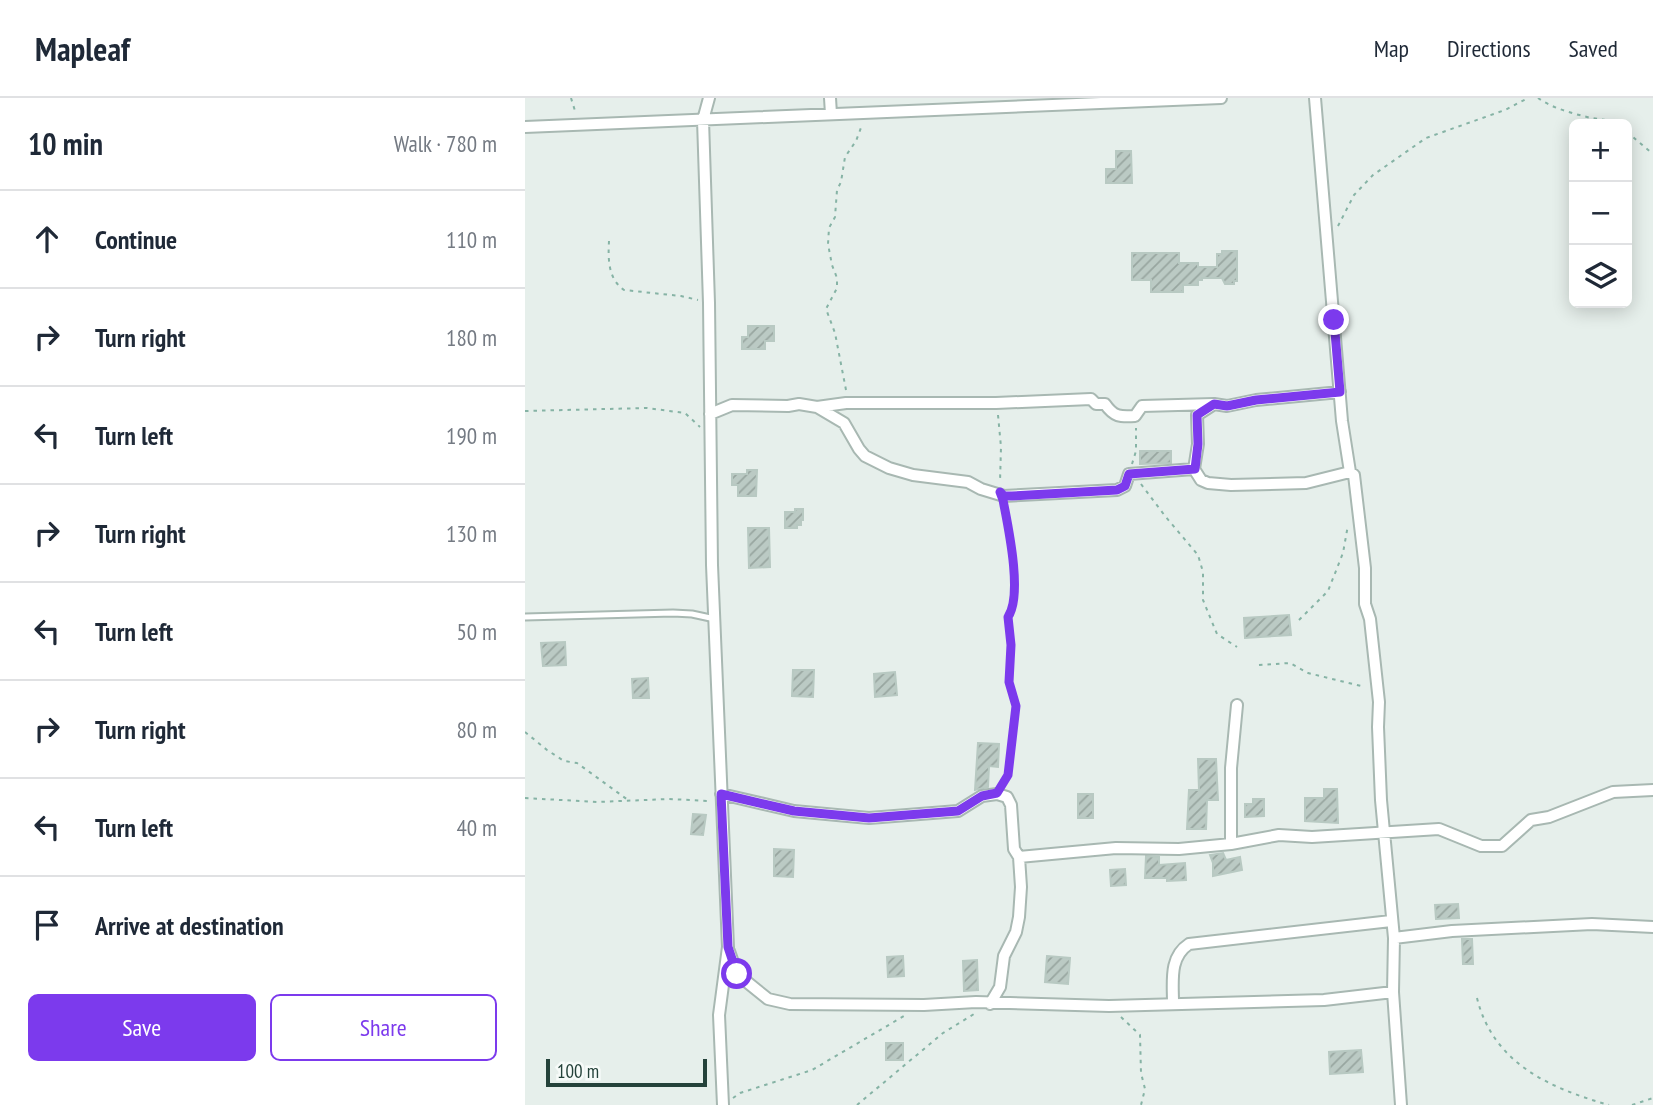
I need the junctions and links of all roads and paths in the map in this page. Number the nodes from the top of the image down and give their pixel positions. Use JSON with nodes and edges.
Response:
{"nodes":[{"id":1,"x":571,"y":98,"type":"edge"},
{"id":2,"x":709,"y":98,"type":"edge"},
{"id":3,"x":830,"y":98,"type":"edge"},
{"id":4,"x":1221,"y":98,"type":"edge"},
{"id":5,"x":1315,"y":98,"type":"edge"},
{"id":6,"x":1528,"y":98,"type":"edge"},
{"id":7,"x":1538,"y":98,"type":"edge"},
{"id":8,"x":966,"y":103,"type":"edge"},
{"id":9,"x":863,"y":113,"type":"junction"},
{"id":10,"x":831,"y":114,"type":"junction"},
{"id":11,"x":1598,"y":119,"type":"edge"},
{"id":12,"x":703,"y":120,"type":"junction"},
{"id":13,"x":580,"y":125,"type":"junction"},
{"id":14,"x":525,"y":127,"type":"edge"},
{"id":15,"x":1632,"y":136,"type":"edge"},
{"id":16,"x":1653,"y":154,"type":"edge"},
{"id":17,"x":1326,"y":231,"type":"junction"},
{"id":18,"x":609,"y":241,"type":"dead end"},
{"id":19,"x":709,"y":303,"type":"junction"},
{"id":20,"x":1340,"y":392,"type":"junction"},
{"id":21,"x":996,"y":402,"type":"junction"},
{"id":22,"x":846,"y":403,"type":"junction"},
{"id":23,"x":1214,"y":404,"type":"junction"},
{"id":24,"x":817,"y":407,"type":"junction"},
{"id":25,"x":525,"y":411,"type":"edge"},
{"id":26,"x":710,"y":414,"type":"junction"},
{"id":27,"x":1135,"y":416,"type":"junction"},
{"id":28,"x":711,"y":437,"type":"junction"},
{"id":29,"x":1195,"y":469,"type":"junction"},
{"id":30,"x":1350,"y":472,"type":"junction"},
{"id":31,"x":1129,"y":474,"type":"junction"},
{"id":32,"x":1000,"y":494,"type":"junction"},
{"id":33,"x":1349,"y":522,"type":"dead end"},
{"id":34,"x":525,"y":617,"type":"edge"},
{"id":35,"x":715,"y":619,"type":"junction"},
{"id":36,"x":1299,"y":620,"type":"dead end"},
{"id":37,"x":1237,"y":646,"type":"dead end"},
{"id":38,"x":1259,"y":665,"type":"dead end"},
{"id":39,"x":1378,"y":689,"type":"junction"},
{"id":40,"x":1237,"y":705,"type":"dead end"},
{"id":41,"x":525,"y":732,"type":"edge"},
{"id":42,"x":1653,"y":790,"type":"edge"},
{"id":43,"x":997,"y":793,"type":"junction"},
{"id":44,"x":525,"y":798,"type":"edge"},
{"id":45,"x":721,"y":798,"type":"junction"},
{"id":46,"x":629,"y":800,"type":"junction"},
{"id":47,"x":1384,"y":833,"type":"junction"},
{"id":48,"x":1231,"y":844,"type":"junction"},
{"id":49,"x":1019,"y":857,"type":"junction"},
{"id":50,"x":1391,"y":921,"type":"junction"},
{"id":51,"x":1653,"y":927,"type":"edge"},
{"id":52,"x":1394,"y":938,"type":"junction"},
{"id":53,"x":728,"y":947,"type":"junction"},
{"id":54,"x":1393,"y":992,"type":"junction"},
{"id":55,"x":1477,"y":998,"type":"dead end"},
{"id":56,"x":1173,"y":1003,"type":"junction"},
{"id":57,"x":990,"y":1004,"type":"junction"},
{"id":58,"x":1109,"y":1006,"type":"junction"},
{"id":59,"x":904,"y":1016,"type":"dead end"},
{"id":60,"x":1653,"y":1097,"type":"edge"},
{"id":61,"x":723,"y":1104,"type":"edge"},
{"id":62,"x":857,"y":1105,"type":"edge"},
{"id":63,"x":1141,"y":1105,"type":"edge"},
{"id":64,"x":1401,"y":1105,"type":"edge"},
{"id":65,"x":1609,"y":1105,"type":"edge"},
{"id":66,"x":1632,"y":1105,"type":"edge"}],
"edges":[{"from":1,"to":13,"type":"path"},
{"from":2,"to":12,"type":"street"},
{"from":3,"to":10,"type":"street"},
{"from":4,"to":8,"type":"street"},
{"from":5,"to":17,"type":"street"},
{"from":6,"to":17,"type":"path"},
{"from":7,"to":11,"type":"path"},
{"from":8,"to":9,"type":"street"},
{"from":9,"to":10,"type":"street"},
{"from":9,"to":22,"type":"path"},
{"from":10,"to":12,"type":"street"},
{"from":12,"to":13,"type":"street"},
{"from":12,"to":19,"type":"street"},
{"from":13,"to":14,"type":"street"},
{"from":15,"to":16,"type":"path"},
{"from":17,"to":20,"type":"street"},
{"from":18,"to":19,"type":"path"},
{"from":19,"to":26,"type":"street"},
{"from":20,"to":23,"type":"street"},
{"from":20,"to":30,"type":"street"},
{"from":21,"to":22,"type":"street"},
{"from":21,"to":27,"type":"street"},
{"from":21,"to":32,"type":"path"},
{"from":22,"to":24,"type":"street"},
{"from":23,"to":27,"type":"street"},
{"from":23,"to":29,"type":"street"},
{"from":24,"to":26,"type":"street"},
{"from":24,"to":32,"type":"street"},
{"from":25,"to":28,"type":"path"},
{"from":26,"to":28,"type":"street"},
{"from":27,"to":31,"type":"path"},
{"from":28,"to":35,"type":"street"},
{"from":29,"to":30,"type":"street"},
{"from":29,"to":31,"type":"street"},
{"from":30,"to":39,"type":"street"},
{"from":31,"to":32,"type":"street"},
{"from":31,"to":37,"type":"path"},
{"from":32,"to":43,"type":"path"},
{"from":33,"to":36,"type":"path"},
{"from":34,"to":35,"type":"lane"},
{"from":35,"to":45,"type":"street"},
{"from":38,"to":39,"type":"path"},
{"from":39,"to":47,"type":"street"},
{"from":40,"to":48,"type":"street"},
{"from":41,"to":46,"type":"path"},
{"from":42,"to":47,"type":"street"},
{"from":43,"to":45,"type":"street"},
{"from":43,"to":49,"type":"street"},
{"from":44,"to":46,"type":"path"},
{"from":45,"to":46,"type":"path"},
{"from":45,"to":53,"type":"street"},
{"from":47,"to":48,"type":"street"},
{"from":47,"to":50,"type":"street"},
{"from":48,"to":49,"type":"street"},
{"from":49,"to":57,"type":"street"},
{"from":50,"to":52,"type":"street"},
{"from":50,"to":56,"type":"street"},
{"from":51,"to":52,"type":"street"},
{"from":52,"to":54,"type":"street"},
{"from":53,"to":57,"type":"street"},
{"from":53,"to":61,"type":"street"},
{"from":54,"to":56,"type":"street"},
{"from":54,"to":64,"type":"street"},
{"from":55,"to":65,"type":"path"},
{"from":56,"to":58,"type":"street"},
{"from":57,"to":58,"type":"street"},
{"from":57,"to":62,"type":"path"},
{"from":58,"to":63,"type":"path"},
{"from":59,"to":61,"type":"path"},
{"from":60,"to":66,"type":"path"}]}
